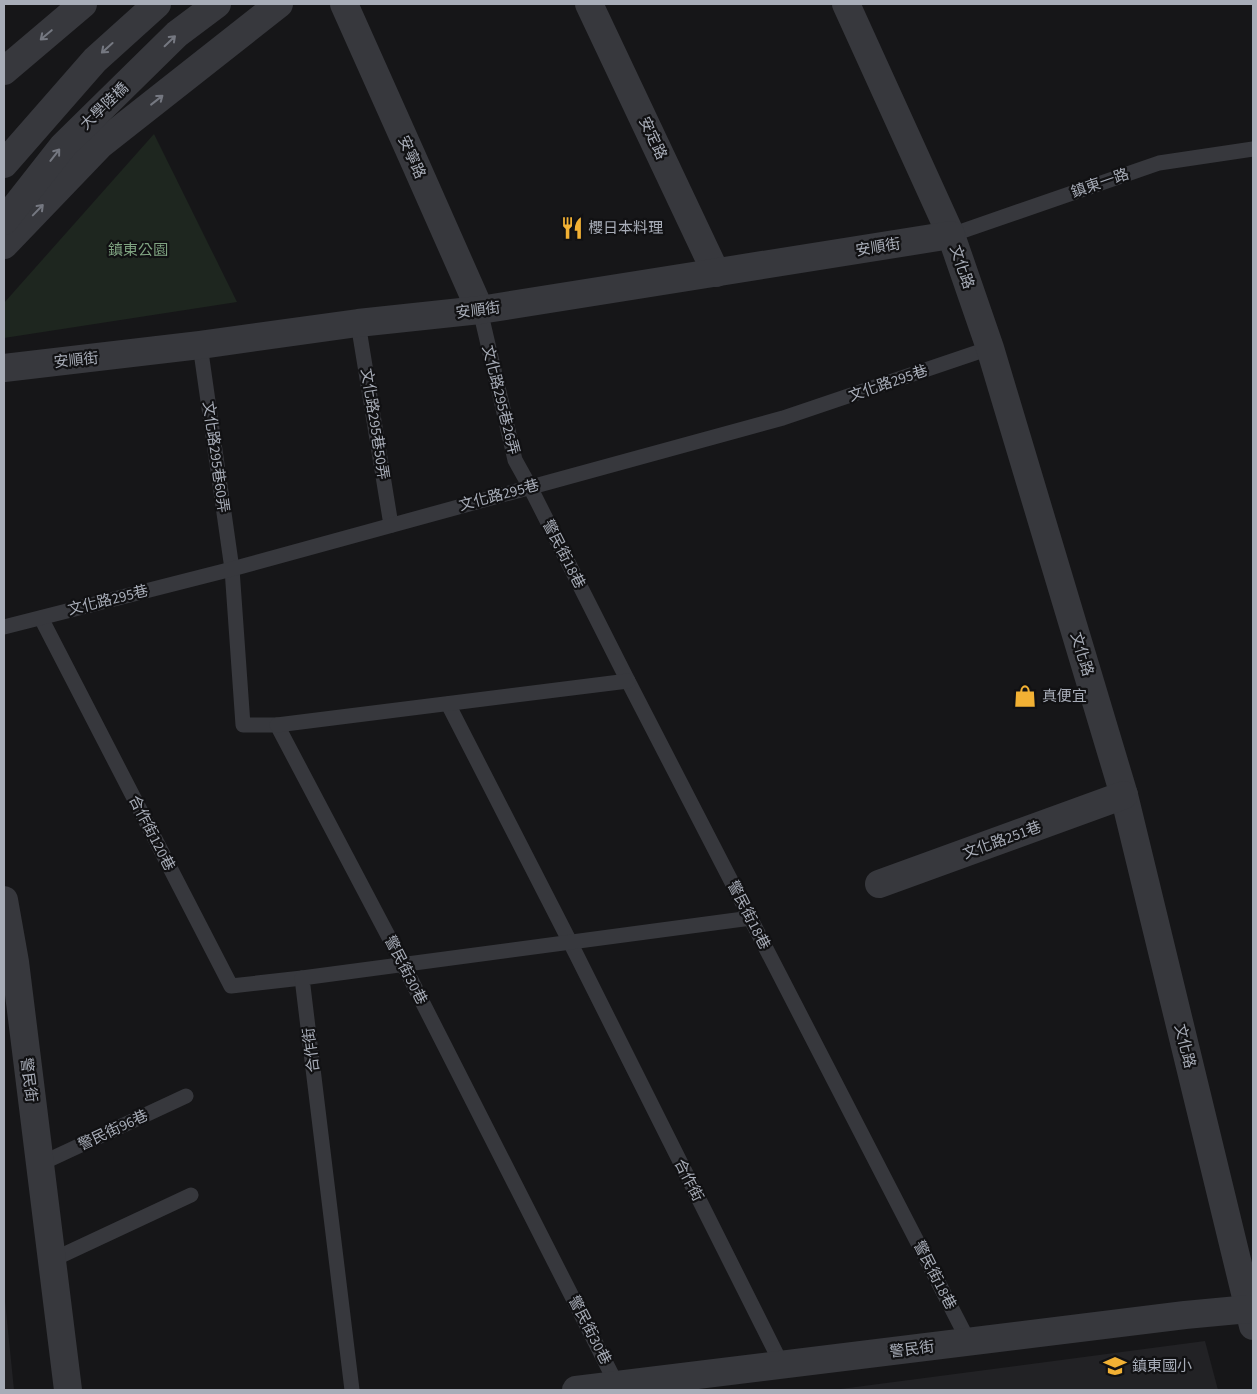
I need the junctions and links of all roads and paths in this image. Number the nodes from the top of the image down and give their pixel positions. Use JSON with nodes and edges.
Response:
{"nodes":[{"id":1,"x":83,"y":4,"type":"edge"},
{"id":2,"x":157,"y":4,"type":"edge"},
{"id":3,"x":217,"y":4,"type":"edge"},
{"id":4,"x":279,"y":4,"type":"edge"},
{"id":5,"x":344,"y":4,"type":"edge"},
{"id":6,"x":589,"y":4,"type":"edge"},
{"id":7,"x":846,"y":4,"type":"edge"},
{"id":8,"x":4,"y":71,"type":"edge"},
{"id":9,"x":1253,"y":149,"type":"edge"},
{"id":10,"x":4,"y":164,"type":"edge"},
{"id":11,"x":4,"y":221,"type":"edge"},
{"id":12,"x":951,"y":235,"type":"junction"},
{"id":13,"x":4,"y":245,"type":"edge"},
{"id":14,"x":716,"y":273,"type":"junction"},
{"id":15,"x":480,"y":310,"type":"junction"},
{"id":16,"x":358,"y":323,"type":"junction"},
{"id":17,"x":200,"y":346,"type":"junction"},
{"id":18,"x":990,"y":348,"type":"junction"},
{"id":19,"x":4,"y":368,"type":"edge"},
{"id":20,"x":530,"y":487,"type":"junction"},
{"id":21,"x":391,"y":525,"type":"junction"},
{"id":22,"x":232,"y":569,"type":"junction"},
{"id":23,"x":41,"y":618,"type":"junction"},
{"id":24,"x":4,"y":627,"type":"edge"},
{"id":25,"x":628,"y":681,"type":"junction"},
{"id":26,"x":448,"y":704,"type":"junction"},
{"id":27,"x":278,"y":725,"type":"junction"},
{"id":28,"x":1124,"y":795,"type":"junction"},
{"id":29,"x":879,"y":884,"type":"dead end"},
{"id":30,"x":4,"y":900,"type":"edge"},
{"id":31,"x":750,"y":918,"type":"junction"},
{"id":32,"x":570,"y":942,"type":"junction"},
{"id":33,"x":403,"y":964,"type":"junction"},
{"id":34,"x":302,"y":978,"type":"junction"},
{"id":35,"x":186,"y":1096,"type":"dead end"},
{"id":36,"x":40,"y":1164,"type":"junction"},
{"id":37,"x":191,"y":1195,"type":"dead end"},
{"id":38,"x":52,"y":1260,"type":"junction"},
{"id":39,"x":1251,"y":1317,"type":"edge"},
{"id":40,"x":969,"y":1342,"type":"junction"},
{"id":41,"x":782,"y":1365,"type":"junction"},
{"id":42,"x":618,"y":1385,"type":"junction"},
{"id":43,"x":68,"y":1390,"type":"edge"},
{"id":44,"x":352,"y":1390,"type":"edge"},
{"id":45,"x":576,"y":1390,"type":"edge"}],
"edges":[{"from":1,"to":8,"type":"street","one_way":true},
{"from":2,"to":10,"type":"street","one_way":true},
{"from":11,"to":3,"type":"street","name":"大學陸橋","one_way":true},
{"from":13,"to":4,"type":"street","one_way":true},
{"from":5,"to":15,"type":"street","name":"安寧路"},
{"from":6,"to":14,"type":"street","name":"安定路"},
{"from":7,"to":12,"type":"street","name":"文化路"},
{"from":9,"to":12,"type":"lane","name":"鎮東一路"},
{"from":12,"to":14,"type":"street","name":"安順街"},
{"from":12,"to":18,"type":"street","name":"文化路"},
{"from":14,"to":15,"type":"street","name":"安順街"},
{"from":15,"to":16,"type":"street","name":"安順街"},
{"from":15,"to":20,"type":"lane","name":"文化路295巷26弄"},
{"from":16,"to":17,"type":"street","name":"安順街"},
{"from":16,"to":21,"type":"lane","name":"文化路295巷50弄"},
{"from":17,"to":19,"type":"street","name":"安順街"},
{"from":17,"to":22,"type":"lane","name":"文化路295巷60弄"},
{"from":18,"to":20,"type":"lane","name":"文化路295巷"},
{"from":18,"to":28,"type":"street","name":"文化路"},
{"from":20,"to":21,"type":"lane","name":"文化路295巷"},
{"from":20,"to":25,"type":"lane","name":"警民街18巷"},
{"from":21,"to":22,"type":"lane","name":"文化路295巷"},
{"from":22,"to":23,"type":"lane","name":"文化路295巷"},
{"from":22,"to":27,"type":"lane"},
{"from":23,"to":24,"type":"lane","name":"文化路295巷"},
{"from":23,"to":34,"type":"lane","name":"合作街120巷"},
{"from":25,"to":26,"type":"lane"},
{"from":25,"to":31,"type":"lane","name":"警民街18巷"},
{"from":26,"to":27,"type":"lane"},
{"from":26,"to":32,"type":"lane","name":"合作街"},
{"from":27,"to":33,"type":"lane","name":"警民街30巷"},
{"from":28,"to":29,"type":"street","name":"文化路251巷"},
{"from":28,"to":39,"type":"street","name":"文化路"},
{"from":30,"to":36,"type":"street","name":"警民街"},
{"from":31,"to":32,"type":"lane"},
{"from":31,"to":40,"type":"lane","name":"警民街18巷"},
{"from":32,"to":33,"type":"lane"},
{"from":32,"to":41,"type":"lane","name":"合作街"},
{"from":33,"to":34,"type":"lane"},
{"from":33,"to":42,"type":"lane","name":"警民街30巷"},
{"from":34,"to":44,"type":"lane","name":"合作街"},
{"from":35,"to":36,"type":"lane","name":"警民街96巷"},
{"from":36,"to":38,"type":"street","name":"警民街"},
{"from":37,"to":38,"type":"lane"},
{"from":38,"to":43,"type":"street","name":"警民街"},
{"from":39,"to":40,"type":"street","name":"警民街"},
{"from":40,"to":41,"type":"street","name":"警民街"},
{"from":41,"to":42,"type":"street","name":"警民街"},
{"from":42,"to":45,"type":"street","name":"警民街"}]}
